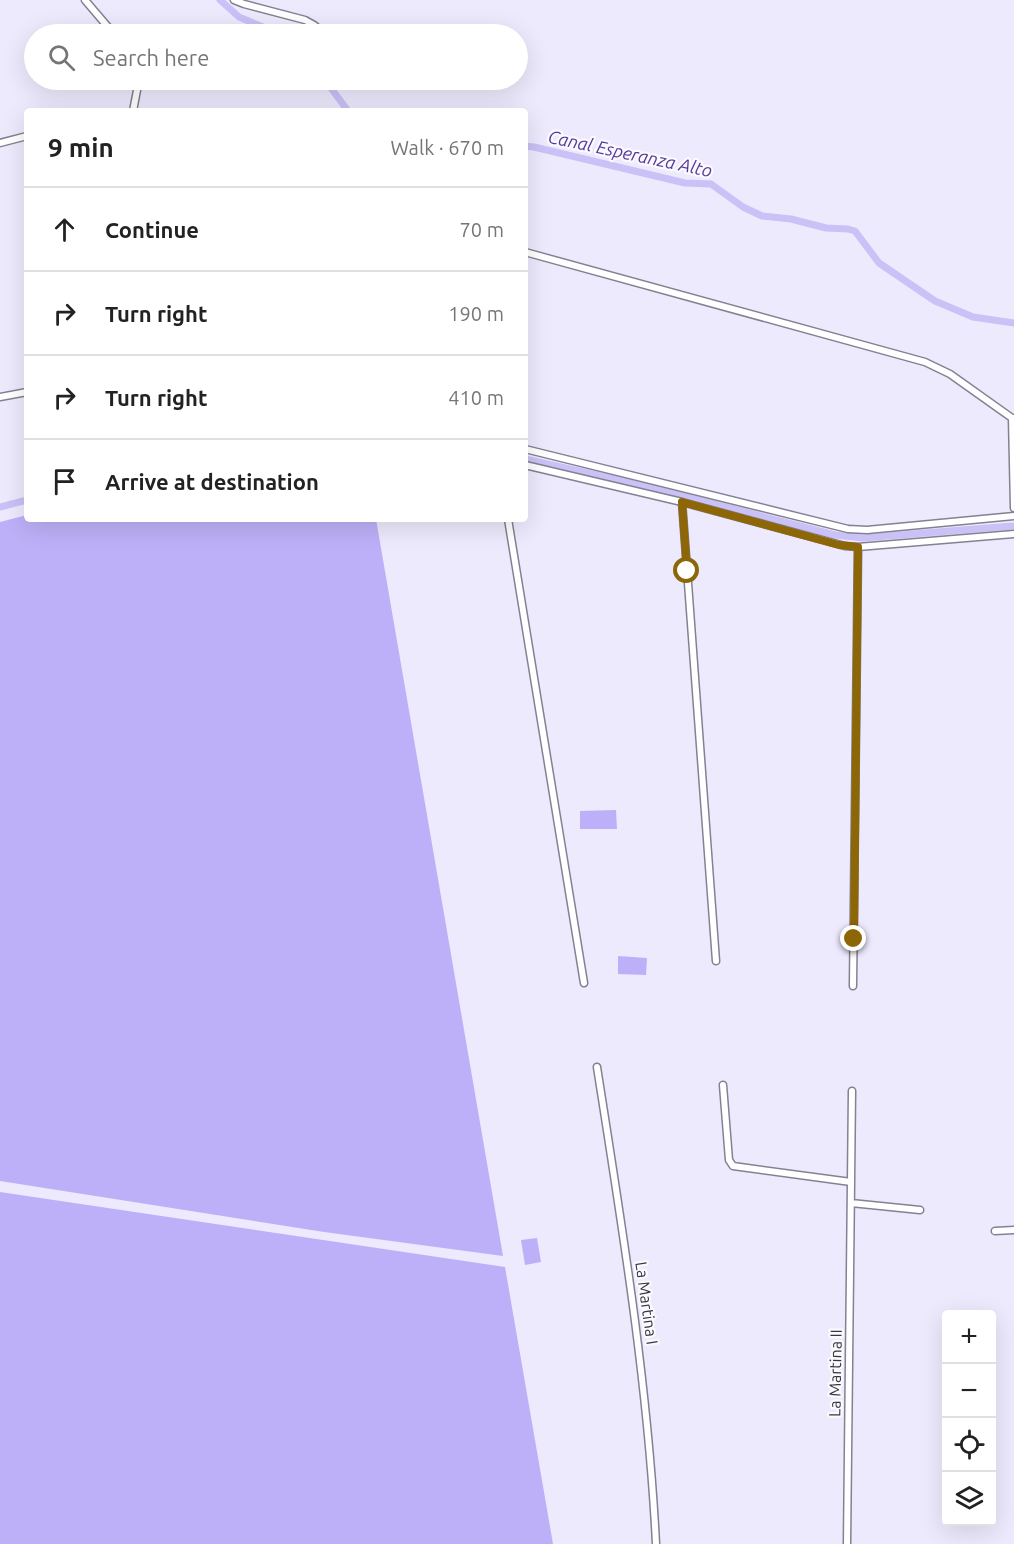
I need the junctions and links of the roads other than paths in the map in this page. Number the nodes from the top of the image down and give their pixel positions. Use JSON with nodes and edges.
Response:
{"nodes":[{"id":1,"x":85,"y":0,"type":"edge"},
{"id":2,"x":234,"y":0,"type":"edge"},
{"id":3,"x":105,"y":24,"type":"edge"},
{"id":4,"x":312,"y":24,"type":"edge"},
{"id":5,"x":137,"y":90,"type":"edge"},
{"id":6,"x":134,"y":108,"type":"edge"},
{"id":7,"x":24,"y":137,"type":"edge"},
{"id":8,"x":0,"y":143,"type":"edge"},
{"id":9,"x":528,"y":253,"type":"edge"},
{"id":10,"x":24,"y":393,"type":"edge"},
{"id":11,"x":0,"y":397,"type":"edge"},
{"id":12,"x":1013,"y":418,"type":"edge"},
{"id":13,"x":528,"y":450,"type":"edge"},
{"id":14,"x":528,"y":466,"type":"edge"},
{"id":15,"x":682,"y":502,"type":"junction"},
{"id":16,"x":1014,"y":508,"type":"edge"},
{"id":17,"x":1014,"y":516,"type":"edge"},
{"id":18,"x":508,"y":522,"type":"edge"},
{"id":19,"x":1014,"y":534,"type":"edge"},
{"id":20,"x":858,"y":547,"type":"junction"},
{"id":21,"x":716,"y":961,"type":"dead end"},
{"id":22,"x":584,"y":982,"type":"dead end"},
{"id":23,"x":853,"y":986,"type":"dead end"},
{"id":24,"x":597,"y":1067,"type":"dead end"},
{"id":25,"x":723,"y":1085,"type":"dead end"},
{"id":26,"x":852,"y":1091,"type":"dead end"},
{"id":27,"x":851,"y":1182,"type":"junction"},
{"id":28,"x":851,"y":1203,"type":"junction"},
{"id":29,"x":920,"y":1210,"type":"dead end"},
{"id":30,"x":1014,"y":1230,"type":"edge"},
{"id":31,"x":994,"y":1231,"type":"dead end"},
{"id":32,"x":656,"y":1544,"type":"edge"},
{"id":33,"x":847,"y":1544,"type":"edge"}],
"edges":[{"from":1,"to":3,"type":"street"},
{"from":2,"to":4,"type":"street"},
{"from":5,"to":6,"type":"street"},
{"from":7,"to":8,"type":"street"},
{"from":9,"to":12,"type":"street"},
{"from":10,"to":11,"type":"street"},
{"from":12,"to":16,"type":"street"},
{"from":13,"to":17,"type":"street"},
{"from":14,"to":15,"type":"street"},
{"from":15,"to":20,"type":"street"},
{"from":15,"to":21,"type":"street"},
{"from":18,"to":22,"type":"street"},
{"from":19,"to":20,"type":"street"},
{"from":20,"to":23,"type":"street"},
{"from":24,"to":32,"type":"street","name":"La Martina I"},
{"from":25,"to":27,"type":"street"},
{"from":26,"to":27,"type":"street","name":"La Martina II"},
{"from":27,"to":28,"type":"street","name":"La Martina II"},
{"from":28,"to":29,"type":"street"},
{"from":28,"to":33,"type":"street","name":"La Martina II"},
{"from":30,"to":31,"type":"street"}]}
